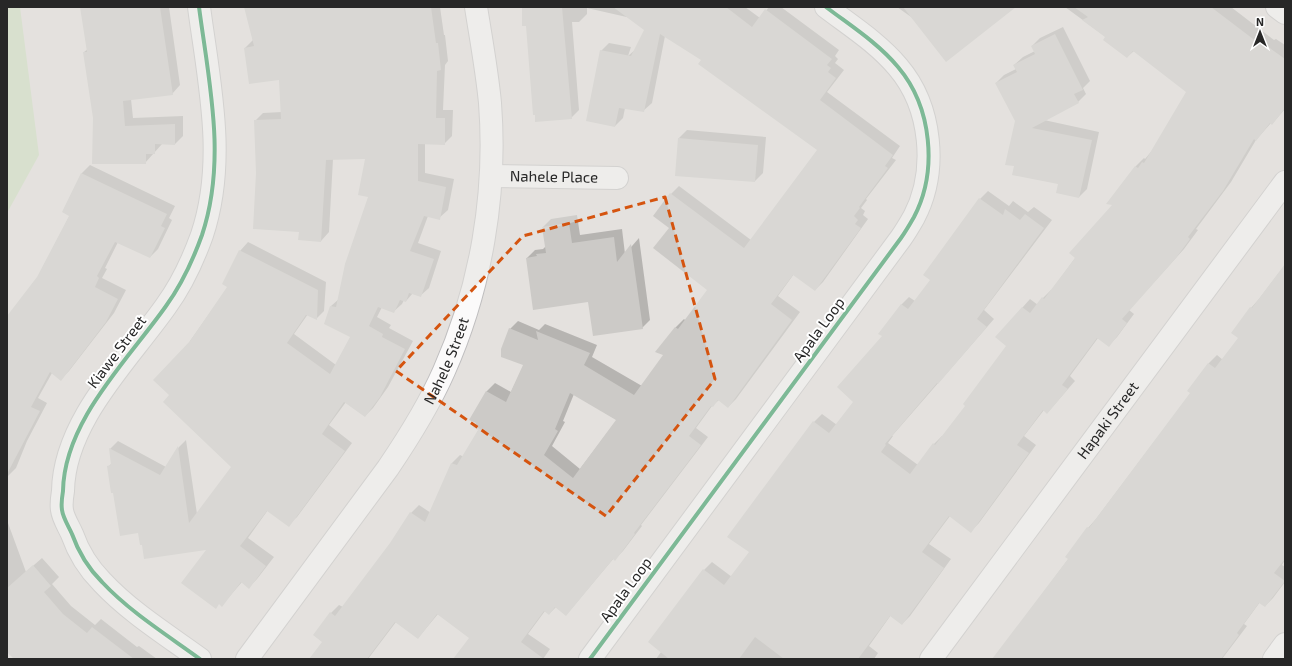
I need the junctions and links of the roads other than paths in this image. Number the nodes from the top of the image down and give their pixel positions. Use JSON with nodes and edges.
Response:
{"nodes":[{"id":1,"x":199,"y":7,"type":"edge"},
{"id":2,"x":476,"y":7,"type":"edge"},
{"id":3,"x":826,"y":7,"type":"edge"},
{"id":4,"x":1277,"y":7,"type":"edge"},
{"id":5,"x":1285,"y":13,"type":"edge"},
{"id":6,"x":491,"y":176,"type":"junction"},
{"id":7,"x":617,"y":178,"type":"dead end"},
{"id":8,"x":1285,"y":182,"type":"edge"},
{"id":9,"x":1285,"y":644,"type":"edge"},
{"id":10,"x":200,"y":659,"type":"edge"},
{"id":11,"x":247,"y":659,"type":"edge"},
{"id":12,"x":590,"y":659,"type":"edge"},
{"id":13,"x":931,"y":659,"type":"edge"},
{"id":14,"x":1274,"y":659,"type":"edge"}],
"edges":[{"from":1,"to":10,"type":"street","name":"Kiawe Street"},
{"from":2,"to":6,"type":"street","name":"Nahele Street"},
{"from":3,"to":12,"type":"street","name":"Apala Loop"},
{"from":4,"to":5,"type":"street"},
{"from":6,"to":7,"type":"street","name":"Nahele Place"},
{"from":6,"to":11,"type":"street","name":"Nahele Street"},
{"from":8,"to":13,"type":"street","name":"Hapaki Street"},
{"from":9,"to":14,"type":"street"}]}
